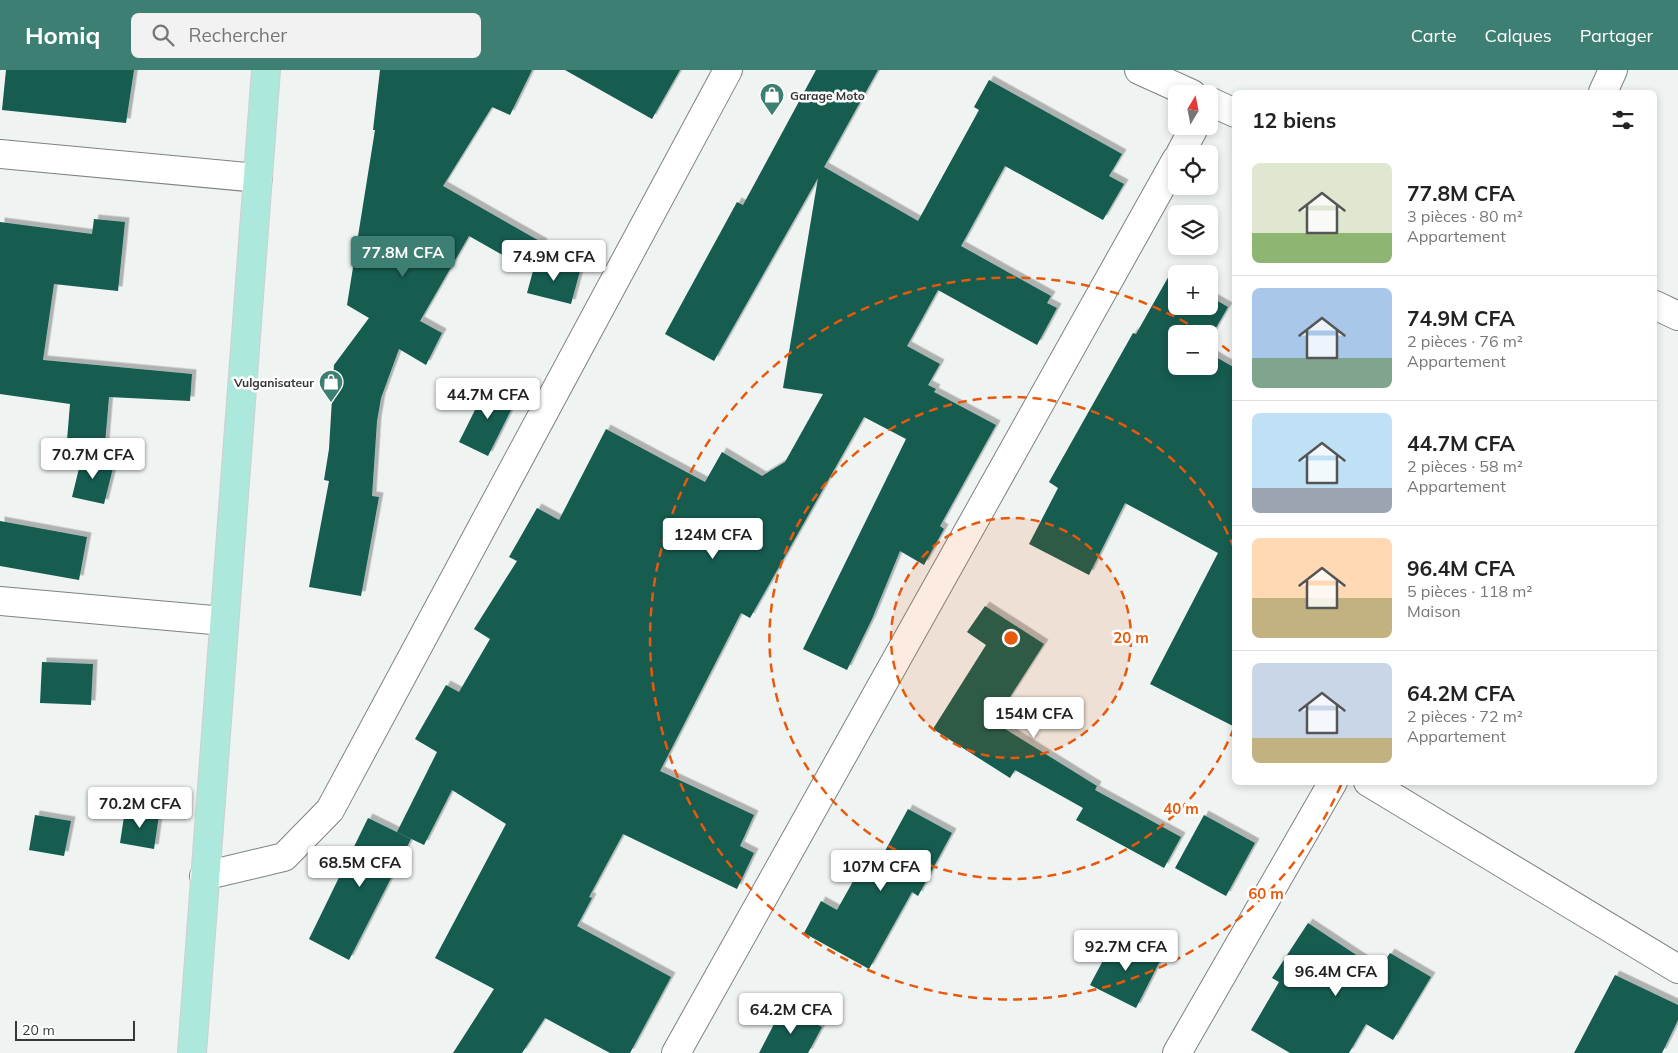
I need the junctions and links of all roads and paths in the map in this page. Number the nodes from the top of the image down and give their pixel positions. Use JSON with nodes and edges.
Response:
{"nodes":[{"id":1,"x":266,"y":70,"type":"edge"},
{"id":2,"x":728,"y":70,"type":"edge"},
{"id":3,"x":1139,"y":70,"type":"edge"},
{"id":4,"x":1613,"y":70,"type":"edge"},
{"id":5,"x":1172,"y":85,"type":"edge"},
{"id":6,"x":1604,"y":90,"type":"edge"},
{"id":7,"x":1218,"y":106,"type":"edge"},
{"id":8,"x":1232,"y":112,"type":"edge"},
{"id":9,"x":0,"y":154,"type":"edge"},
{"id":10,"x":1168,"y":174,"type":"edge"},
{"id":11,"x":258,"y":178,"type":"junction"},
{"id":12,"x":1657,"y":306,"type":"edge"},
{"id":13,"x":1678,"y":316,"type":"edge"},
{"id":14,"x":0,"y":601,"type":"edge"},
{"id":15,"x":224,"y":621,"type":"junction"},
{"id":16,"x":1331,"y":785,"type":"edge"},
{"id":17,"x":1373,"y":785,"type":"edge"},
{"id":18,"x":204,"y":876,"type":"junction"},
{"id":19,"x":1678,"y":969,"type":"edge"},
{"id":20,"x":192,"y":1053,"type":"edge"},
{"id":21,"x":676,"y":1053,"type":"edge"},
{"id":22,"x":1177,"y":1053,"type":"edge"}],
"edges":[{"from":1,"to":11,"type":"main road"},
{"from":2,"to":18,"type":"street"},
{"from":3,"to":5,"type":"street"},
{"from":4,"to":6,"type":"street"},
{"from":7,"to":8,"type":"street"},
{"from":9,"to":11,"type":"street"},
{"from":10,"to":21,"type":"street"},
{"from":11,"to":15,"type":"main road"},
{"from":12,"to":13,"type":"street"},
{"from":14,"to":15,"type":"street"},
{"from":15,"to":18,"type":"main road"},
{"from":16,"to":22,"type":"street"},
{"from":17,"to":19,"type":"street"},
{"from":18,"to":20,"type":"main road"}]}
